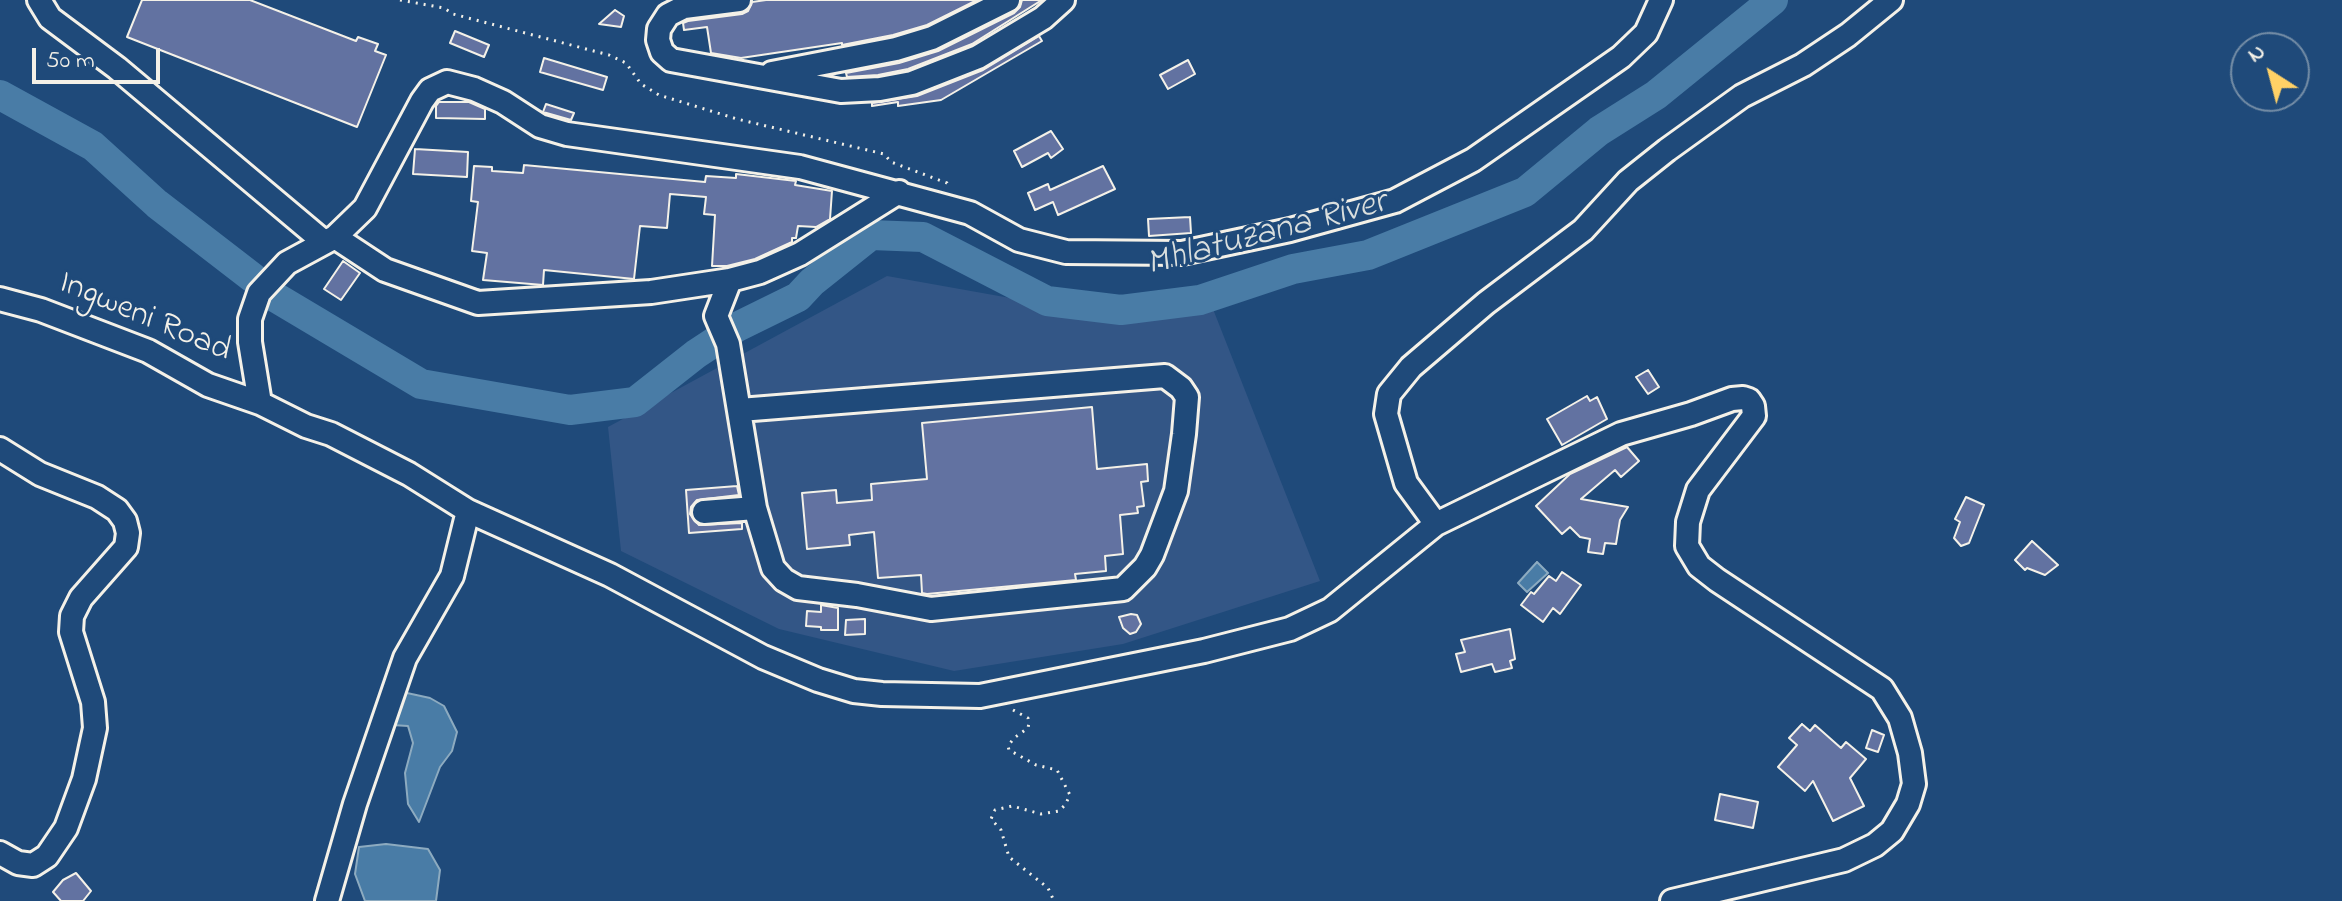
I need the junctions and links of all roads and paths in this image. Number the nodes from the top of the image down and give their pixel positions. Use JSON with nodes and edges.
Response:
{"nodes":[{"id":1,"x":39,"y":0,"type":"edge"},
{"id":2,"x":400,"y":0,"type":"edge"},
{"id":3,"x":739,"y":0,"type":"edge"},
{"id":4,"x":1008,"y":0,"type":"edge"},
{"id":5,"x":1063,"y":0,"type":"edge"},
{"id":6,"x":1661,"y":0,"type":"edge"},
{"id":7,"x":1891,"y":0,"type":"edge"},
{"id":8,"x":759,"y":76,"type":"junction"},
{"id":9,"x":899,"y":192,"type":"junction"},
{"id":10,"x":970,"y":213,"type":"junction"},
{"id":11,"x":329,"y":239,"type":"junction"},
{"id":12,"x":730,"y":280,"type":"junction"},
{"id":13,"x":0,"y":299,"type":"edge"},
{"id":14,"x":260,"y":403,"type":"junction"},
{"id":15,"x":740,"y":410,"type":"junction"},
{"id":16,"x":0,"y":449,"type":"edge"},
{"id":17,"x":755,"y":508,"type":"junction"},
{"id":18,"x":468,"y":511,"type":"junction"},
{"id":19,"x":704,"y":512,"type":"dead end"},
{"id":20,"x":1436,"y":524,"type":"junction"},
{"id":21,"x":980,"y":696,"type":"junction"},
{"id":22,"x":0,"y":853,"type":"edge"},
{"id":23,"x":327,"y":901,"type":"edge"},
{"id":24,"x":1054,"y":901,"type":"edge"},
{"id":25,"x":1672,"y":901,"type":"edge"}],
"edges":[{"from":1,"to":11,"type":"street"},
{"from":2,"to":10,"type":"path"},
{"from":3,"to":8,"type":"street"},
{"from":4,"to":8,"type":"street"},
{"from":5,"to":8,"type":"street"},
{"from":6,"to":10,"type":"street"},
{"from":7,"to":20,"type":"street"},
{"from":9,"to":10,"type":"street"},
{"from":9,"to":11,"type":"street"},
{"from":9,"to":12,"type":"street"},
{"from":11,"to":12,"type":"street"},
{"from":11,"to":14,"type":"street"},
{"from":12,"to":15,"type":"street"},
{"from":13,"to":14,"type":"street","name":"Ingweni Road"},
{"from":14,"to":18,"type":"street","name":"Ingweni Road"},
{"from":15,"to":17,"type":"street"},
{"from":15,"to":17,"type":"street"},
{"from":16,"to":22,"type":"street"},
{"from":17,"to":19,"type":"street"},
{"from":18,"to":21,"type":"street","name":"Ingweni Road"},
{"from":18,"to":23,"type":"street"},
{"from":20,"to":21,"type":"street","name":"Ingweni Road"},
{"from":20,"to":25,"type":"street","name":"Ingweni Road"},
{"from":21,"to":24,"type":"path"}]}
